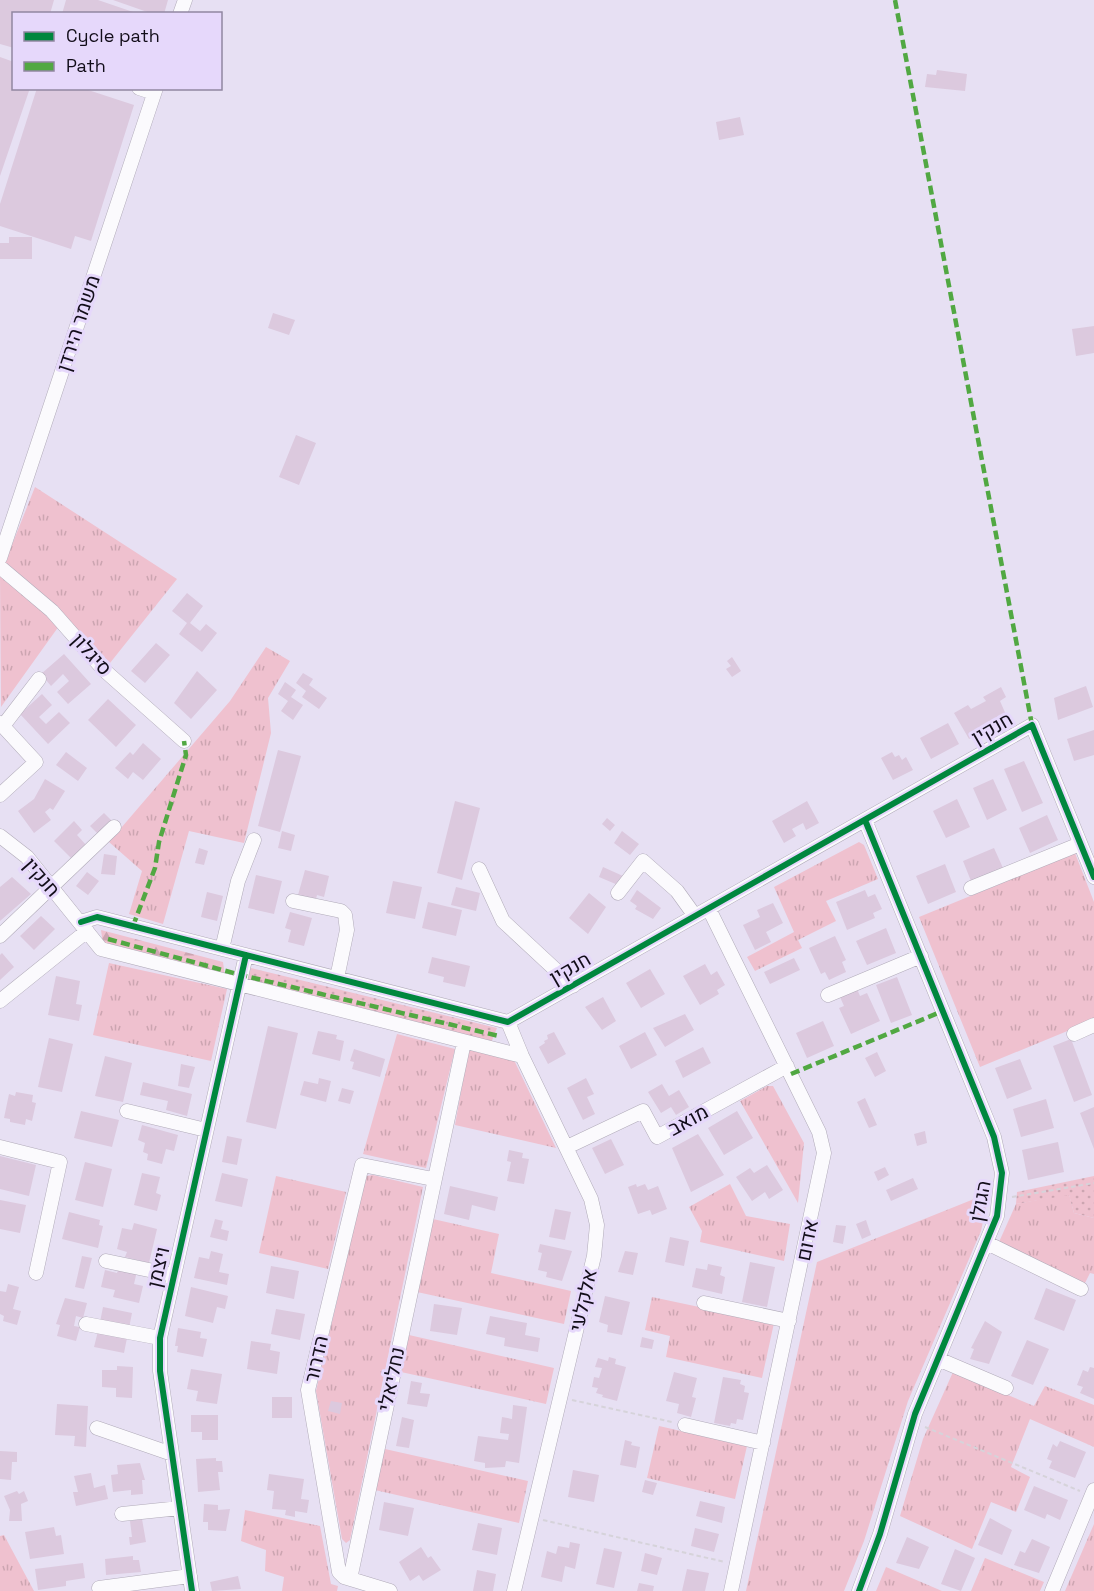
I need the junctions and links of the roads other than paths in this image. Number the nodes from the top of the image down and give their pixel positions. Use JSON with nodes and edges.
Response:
{"nodes":[{"id":1,"x":155,"y":91,"type":"edge"},
{"id":2,"x":0,"y":558,"type":"edge"},
{"id":3,"x":0,"y":567,"type":"edge"},
{"id":4,"x":39,"y":679,"type":"dead end"},
{"id":5,"x":1,"y":725,"type":"edge"},
{"id":6,"x":184,"y":741,"type":"dead end"},
{"id":7,"x":0,"y":795,"type":"edge"},
{"id":8,"x":865,"y":820,"type":"junction"},
{"id":9,"x":114,"y":827,"type":"dead end"},
{"id":10,"x":0,"y":836,"type":"edge"},
{"id":11,"x":254,"y":840,"type":"dead end"},
{"id":12,"x":1080,"y":844,"type":"junction"},
{"id":13,"x":479,"y":869,"type":"dead end"},
{"id":14,"x":1094,"y":877,"type":"edge"},
{"id":15,"x":51,"y":886,"type":"junction"},
{"id":16,"x":971,"y":888,"type":"dead end"},
{"id":17,"x":618,"y":893,"type":"dead end"},
{"id":18,"x":293,"y":901,"type":"dead end"},
{"id":19,"x":709,"y":909,"type":"junction"},
{"id":20,"x":695,"y":916,"type":"junction"},
{"id":21,"x":84,"y":927,"type":"junction"},
{"id":22,"x":0,"y":936,"type":"edge"},
{"id":23,"x":222,"y":949,"type":"junction"},
{"id":24,"x":246,"y":955,"type":"junction"},
{"id":25,"x":921,"y":956,"type":"junction"},
{"id":26,"x":337,"y":978,"type":"junction"},
{"id":27,"x":238,"y":986,"type":"junction"},
{"id":28,"x":573,"y":986,"type":"junction"},
{"id":29,"x":828,"y":995,"type":"dead end"},
{"id":30,"x":0,"y":1001,"type":"edge"},
{"id":31,"x":508,"y":1022,"type":"junction"},
{"id":32,"x":1094,"y":1025,"type":"edge"},
{"id":33,"x":1074,"y":1034,"type":"dead end"},
{"id":34,"x":464,"y":1042,"type":"junction"},
{"id":35,"x":522,"y":1056,"type":"junction"},
{"id":36,"x":787,"y":1066,"type":"junction"},
{"id":37,"x":127,"y":1111,"type":"dead end"},
{"id":38,"x":206,"y":1130,"type":"junction"},
{"id":39,"x":0,"y":1147,"type":"edge"},
{"id":40,"x":567,"y":1147,"type":"junction"},
{"id":41,"x":433,"y":1179,"type":"junction"},
{"id":42,"x":987,"y":1243,"type":"junction"},
{"id":43,"x":106,"y":1261,"type":"dead end"},
{"id":44,"x":36,"y":1273,"type":"dead end"},
{"id":45,"x":173,"y":1275,"type":"junction"},
{"id":46,"x":1082,"y":1289,"type":"dead end"},
{"id":47,"x":704,"y":1303,"type":"dead end"},
{"id":48,"x":789,"y":1321,"type":"junction"},
{"id":49,"x":86,"y":1324,"type":"dead end"},
{"id":50,"x":160,"y":1338,"type":"junction"},
{"id":51,"x":938,"y":1359,"type":"junction"},
{"id":52,"x":1006,"y":1388,"type":"dead end"},
{"id":53,"x":685,"y":1425,"type":"road end"},
{"id":54,"x":97,"y":1428,"type":"dead end"},
{"id":55,"x":763,"y":1443,"type":"junction"},
{"id":56,"x":172,"y":1454,"type":"junction"},
{"id":57,"x":1093,"y":1493,"type":"edge"},
{"id":58,"x":180,"y":1508,"type":"junction"},
{"id":59,"x":122,"y":1514,"type":"dead end"},
{"id":60,"x":190,"y":1576,"type":"junction"},
{"id":61,"x":350,"y":1579,"type":"junction"},
{"id":62,"x":99,"y":1588,"type":"dead end"},
{"id":63,"x":192,"y":1591,"type":"edge"},
{"id":64,"x":390,"y":1591,"type":"edge"},
{"id":65,"x":514,"y":1591,"type":"edge"},
{"id":66,"x":731,"y":1591,"type":"edge"},
{"id":67,"x":859,"y":1591,"type":"edge"},
{"id":68,"x":1052,"y":1591,"type":"edge"}],
"edges":[{"from":1,"to":2,"type":"street","name":"משמר הירדן"},
{"from":3,"to":6,"type":"street","name":"סיגלון"},
{"from":4,"to":5,"type":"street"},
{"from":5,"to":7,"type":"street"},
{"from":8,"to":12,"type":"street","name":"חנקין"},
{"from":8,"to":19,"type":"street","name":"חנקין"},
{"from":8,"to":25,"type":"street","name":"הגולן"},
{"from":9,"to":15,"type":"street"},
{"from":10,"to":15,"type":"street","name":"חנקין"},
{"from":11,"to":23,"type":"street"},
{"from":12,"to":14,"type":"street"},
{"from":12,"to":16,"type":"street"},
{"from":13,"to":28,"type":"street"},
{"from":15,"to":21,"type":"street","name":"חנקין"},
{"from":15,"to":22,"type":"street"},
{"from":17,"to":20,"type":"street"},
{"from":18,"to":26,"type":"street"},
{"from":19,"to":20,"type":"street","name":"חנקין"},
{"from":19,"to":36,"type":"street","name":"אדום"},
{"from":20,"to":28,"type":"street","name":"חנקין"},
{"from":21,"to":23,"type":"street"},
{"from":21,"to":27,"type":"street","name":"חנקין"},
{"from":21,"to":30,"type":"street"},
{"from":23,"to":24,"type":"street"},
{"from":24,"to":26,"type":"street"},
{"from":24,"to":27,"type":"street","name":"ויצמן"},
{"from":25,"to":29,"type":"street"},
{"from":25,"to":42,"type":"street","name":"הגולן"},
{"from":26,"to":31,"type":"street"},
{"from":27,"to":34,"type":"street","name":"חנקין"},
{"from":27,"to":38,"type":"street","name":"ויצמן"},
{"from":28,"to":31,"type":"street","name":"חנקין"},
{"from":31,"to":35,"type":"street","name":"אלקלעי"},
{"from":32,"to":33,"type":"street"},
{"from":34,"to":35,"type":"street","name":"חנקין"},
{"from":34,"to":41,"type":"street","name":"נחליאלי"},
{"from":35,"to":40,"type":"street","name":"אלקלעי"},
{"from":36,"to":40,"type":"street","name":"מואב"},
{"from":36,"to":48,"type":"street","name":"אדום"},
{"from":37,"to":38,"type":"street"},
{"from":38,"to":45,"type":"street","name":"ויצמן"},
{"from":39,"to":44,"type":"street"},
{"from":40,"to":65,"type":"street","name":"אלקלעי"},
{"from":41,"to":61,"type":"street","name":"נחליאלי"},
{"from":41,"to":61,"type":"street","name":"הדרור"},
{"from":42,"to":46,"type":"street"},
{"from":42,"to":51,"type":"street","name":"הגולן"},
{"from":43,"to":45,"type":"street"},
{"from":45,"to":50,"type":"street","name":"ויצמן"},
{"from":47,"to":48,"type":"street"},
{"from":48,"to":55,"type":"street","name":"אדום"},
{"from":49,"to":50,"type":"street"},
{"from":50,"to":56,"type":"street","name":"ויצמן"},
{"from":51,"to":52,"type":"street"},
{"from":51,"to":67,"type":"street","name":"הגולן"},
{"from":53,"to":55,"type":"street"},
{"from":54,"to":56,"type":"street"},
{"from":55,"to":66,"type":"street","name":"אדום"},
{"from":56,"to":58,"type":"street","name":"ויצמן"},
{"from":57,"to":68,"type":"street"},
{"from":58,"to":59,"type":"street"},
{"from":58,"to":60,"type":"street","name":"ויצמן"},
{"from":60,"to":62,"type":"street"},
{"from":60,"to":63,"type":"street","name":"ויצמן"},
{"from":61,"to":64,"type":"street"}]}
